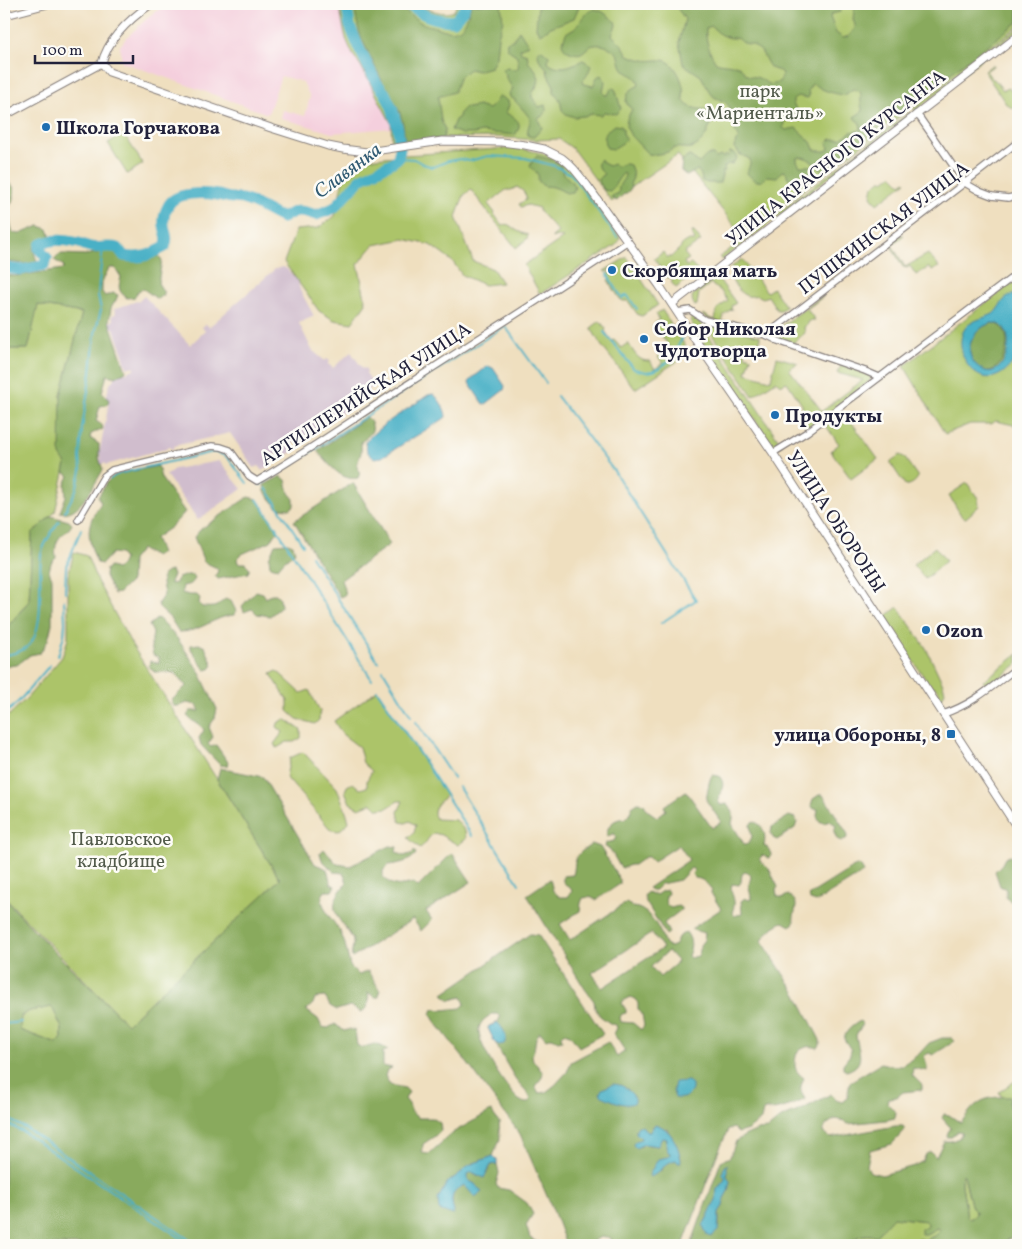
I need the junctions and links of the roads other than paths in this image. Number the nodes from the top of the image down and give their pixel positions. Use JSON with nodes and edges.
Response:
{"nodes":[{"id":1,"x":50,"y":4,"type":"edge"},
{"id":2,"x":151,"y":4,"type":"edge"},
{"id":3,"x":4,"y":11,"type":"edge"},
{"id":4,"x":1018,"y":36,"type":"edge"},
{"id":5,"x":102,"y":63,"type":"junction"},
{"id":6,"x":916,"y":114,"type":"junction"},
{"id":7,"x":4,"y":116,"type":"edge"},
{"id":8,"x":1018,"y":142,"type":"edge"},
{"id":9,"x":965,"y":183,"type":"junction"},
{"id":10,"x":1018,"y":196,"type":"edge"},
{"id":11,"x":628,"y":241,"type":"junction"},
{"id":12,"x":1018,"y":273,"type":"edge"},
{"id":13,"x":672,"y":304,"type":"junction"},
{"id":14,"x":677,"y":312,"type":"junction"},
{"id":15,"x":766,"y":335,"type":"junction"},
{"id":16,"x":880,"y":377,"type":"junction"},
{"id":17,"x":774,"y":453,"type":"junction"},
{"id":18,"x":78,"y":520,"type":"dead end"},
{"id":19,"x":1018,"y":667,"type":"edge"},
{"id":20,"x":943,"y":714,"type":"junction"},
{"id":21,"x":1018,"y":829,"type":"edge"}],
"edges":[{"from":1,"to":3,"type":"street"},
{"from":2,"to":5,"type":"street"},
{"from":4,"to":6,"type":"street","name":"УЛИЦА КРАСНОГО КУРСАНТА"},
{"from":5,"to":7,"type":"street"},
{"from":5,"to":11,"type":"street","name":"УЛИЦА ОБОРОНЫ"},
{"from":6,"to":9,"type":"street"},
{"from":6,"to":13,"type":"street","name":"УЛИЦА КРАСНОГО КУРСАНТА"},
{"from":8,"to":9,"type":"street","name":"ПУШКИНСКАЯ УЛИЦА"},
{"from":9,"to":10,"type":"street"},
{"from":9,"to":15,"type":"street","name":"ПУШКИНСКАЯ УЛИЦА"},
{"from":11,"to":13,"type":"street","name":"УЛИЦА ОБОРОНЫ"},
{"from":11,"to":18,"type":"street","name":"АРТИЛЛЕРИЙСКАЯ УЛИЦА"},
{"from":12,"to":16,"type":"street"},
{"from":13,"to":14,"type":"street","name":"УЛИЦА ОБОРОНЫ"},
{"from":14,"to":15,"type":"street"},
{"from":14,"to":17,"type":"street","name":"УЛИЦА ОБОРОНЫ"},
{"from":15,"to":16,"type":"street"},
{"from":16,"to":17,"type":"street"},
{"from":17,"to":20,"type":"street","name":"УЛИЦА ОБОРОНЫ"},
{"from":19,"to":20,"type":"street"},
{"from":20,"to":21,"type":"street","name":"УЛИЦА ОБОРОНЫ"}]}
